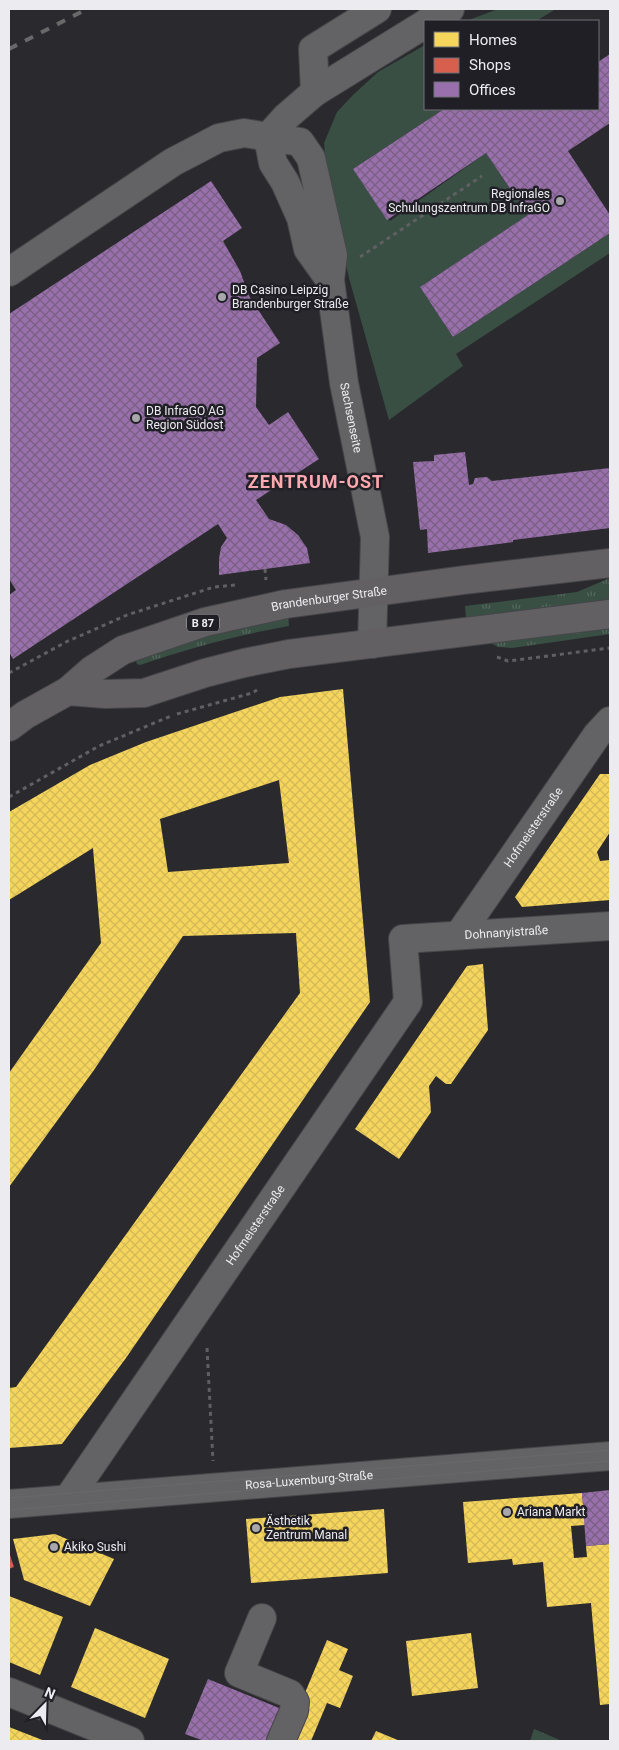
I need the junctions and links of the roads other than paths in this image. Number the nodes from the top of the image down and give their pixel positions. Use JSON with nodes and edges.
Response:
{"nodes":[{"id":1,"x":376,"y":9,"type":"edge"},
{"id":2,"x":450,"y":9,"type":"edge"},
{"id":3,"x":432,"y":20,"type":"edge"},
{"id":4,"x":424,"y":25,"type":"edge"},
{"id":5,"x":315,"y":92,"type":"junction"},
{"id":6,"x":268,"y":137,"type":"junction"},
{"id":7,"x":9,"y":272,"type":"edge"},
{"id":8,"x":610,"y":563,"type":"edge"},
{"id":9,"x":373,"y":592,"type":"junction"},
{"id":10,"x":610,"y":614,"type":"edge"},
{"id":11,"x":372,"y":644,"type":"junction"},
{"id":12,"x":68,"y":691,"type":"junction"},
{"id":13,"x":610,"y":721,"type":"edge"},
{"id":14,"x":9,"y":727,"type":"edge"},
{"id":15,"x":610,"y":926,"type":"edge"},
{"id":16,"x":460,"y":935,"type":"junction"},
{"id":17,"x":403,"y":939,"type":"joint"},
{"id":18,"x":610,"y":1456,"type":"edge"},
{"id":19,"x":68,"y":1499,"type":"junction"},
{"id":20,"x":9,"y":1504,"type":"edge"},
{"id":21,"x":262,"y":1618,"type":"dead end"},
{"id":22,"x":9,"y":1692,"type":"edge"},
{"id":23,"x":130,"y":1741,"type":"edge"},
{"id":24,"x":281,"y":1741,"type":"edge"}],
"edges":[{"from":1,"to":5,"type":"street"},
{"from":2,"to":3,"type":"street"},
{"from":4,"to":5,"type":"street"},
{"from":5,"to":6,"type":"street"},
{"from":6,"to":7,"type":"street"},
{"from":6,"to":9,"type":"street","name":"Sachsenseite"},
{"from":8,"to":9,"type":"main road","name":"Brandenburger Straße","number":"B 87"},
{"from":9,"to":11,"type":"street","name":"Sachsenseite"},
{"from":9,"to":12,"type":"main road","name":"Brandenburger Straße","number":"B 87"},
{"from":10,"to":11,"type":"main road"},
{"from":11,"to":12,"type":"main road"},
{"from":12,"to":14,"type":"main road","name":"Brandenburger Straße","number":"B 87"},
{"from":13,"to":16,"type":"street","name":"Hofmeisterstraße"},
{"from":15,"to":16,"type":"street","name":"Dohnanyistraße"},
{"from":16,"to":17,"type":"street","name":"Dohnanyistraße"},
{"from":17,"to":19,"type":"street","name":"Hofmeisterstraße"},
{"from":18,"to":19,"type":"street","name":"Rosa-Luxemburg-Straße"},
{"from":19,"to":20,"type":"street","name":"Rosa-Luxemburg-Straße"},
{"from":21,"to":24,"type":"street"},
{"from":22,"to":23,"type":"street"}]}
